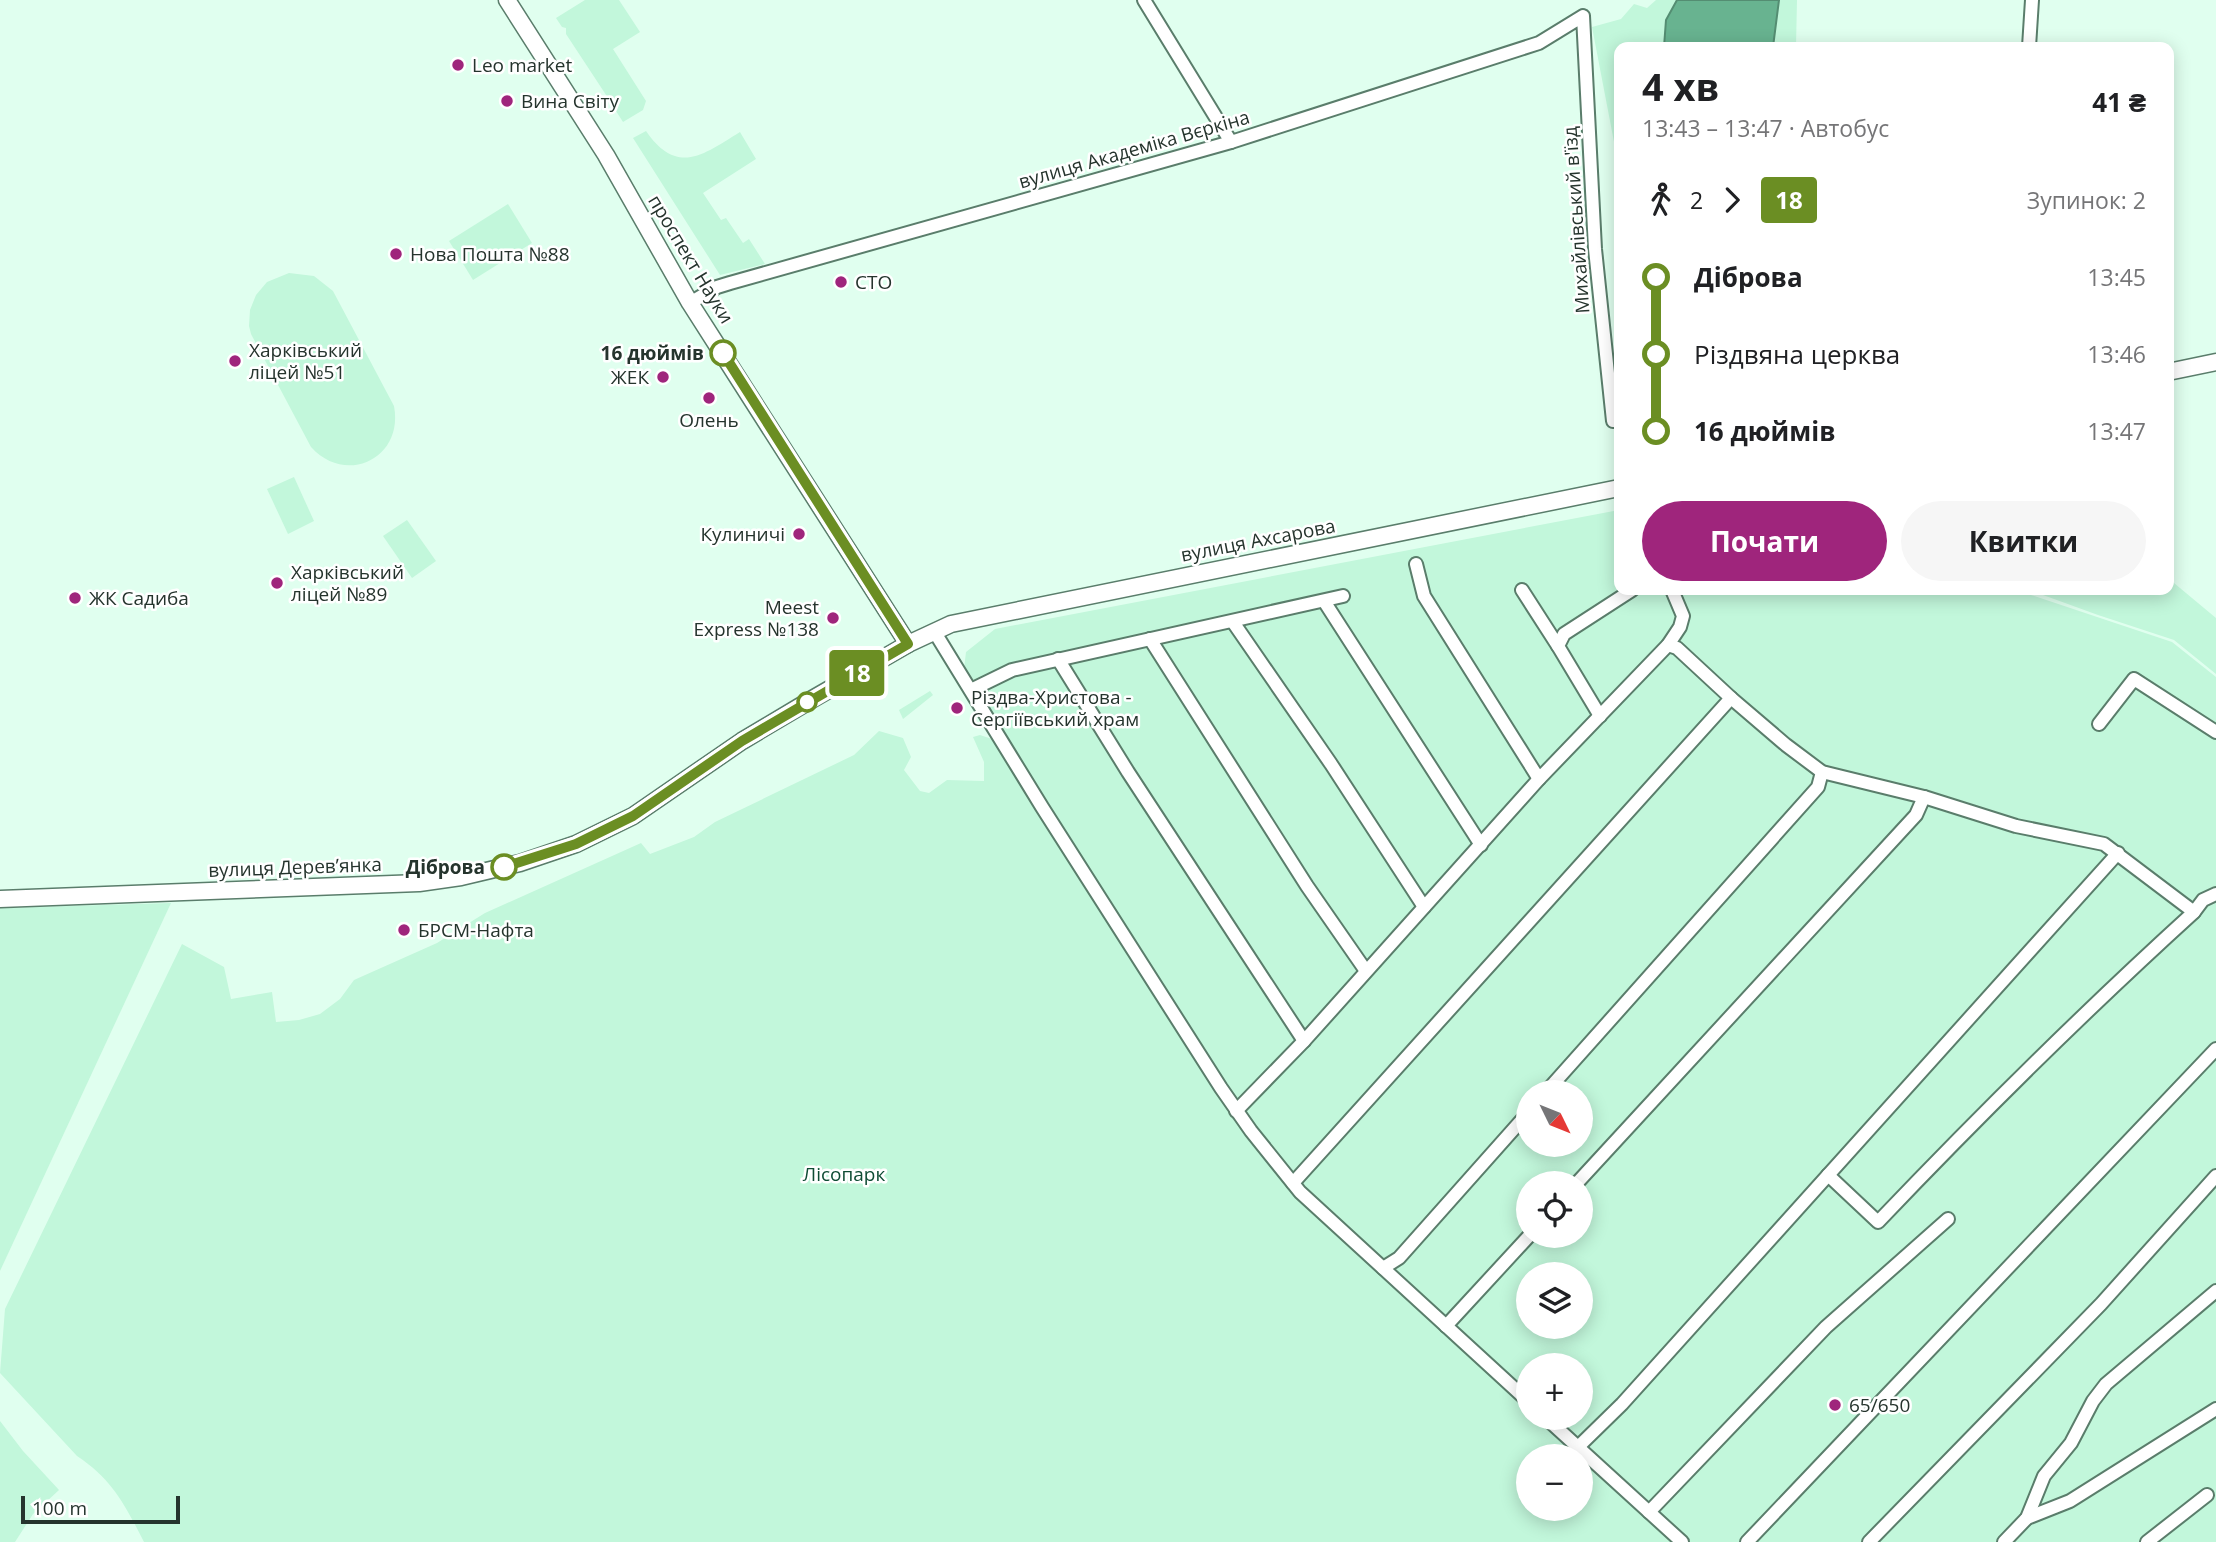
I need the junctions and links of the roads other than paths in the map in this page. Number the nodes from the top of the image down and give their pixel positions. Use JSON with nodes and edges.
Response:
{"nodes":[{"id":1,"x":507,"y":0,"type":"edge"},
{"id":2,"x":1144,"y":0,"type":"edge"},
{"id":3,"x":2032,"y":0,"type":"edge"},
{"id":4,"x":1583,"y":16,"type":"joint"},
{"id":5,"x":2029,"y":42,"type":"edge"},
{"id":6,"x":1231,"y":142,"type":"junction"},
{"id":7,"x":690,"y":303,"type":"junction"},
{"id":8,"x":2216,"y":362,"type":"edge"},
{"id":9,"x":2174,"y":371,"type":"edge"},
{"id":10,"x":1612,"y":421,"type":"dead end"},
{"id":11,"x":1614,"y":489,"type":"edge"},
{"id":12,"x":1416,"y":564,"type":"dead end"},
{"id":13,"x":1522,"y":590,"type":"dead end"},
{"id":14,"x":1624,"y":595,"type":"edge"},
{"id":15,"x":1674,"y":595,"type":"edge"},
{"id":16,"x":1343,"y":596,"type":"dead end"},
{"id":17,"x":1324,"y":601,"type":"junction"},
{"id":18,"x":1233,"y":622,"type":"junction"},
{"id":19,"x":934,"y":631,"type":"junction"},
{"id":20,"x":1150,"y":639,"type":"junction"},
{"id":21,"x":908,"y":644,"type":"junction"},
{"id":22,"x":1668,"y":645,"type":"junction"},
{"id":23,"x":1558,"y":646,"type":"junction"},
{"id":24,"x":1058,"y":659,"type":"junction"},
{"id":25,"x":971,"y":690,"type":"junction"},
{"id":26,"x":1731,"y":698,"type":"junction"},
{"id":27,"x":1601,"y":716,"type":"junction"},
{"id":28,"x":2099,"y":724,"type":"dead end"},
{"id":29,"x":2216,"y":732,"type":"edge"},
{"id":30,"x":1822,"y":772,"type":"junction"},
{"id":31,"x":1539,"y":779,"type":"junction"},
{"id":32,"x":1924,"y":797,"type":"junction"},
{"id":33,"x":1481,"y":845,"type":"junction"},
{"id":34,"x":2118,"y":853,"type":"junction"},
{"id":35,"x":2216,"y":894,"type":"edge"},
{"id":36,"x":0,"y":899,"type":"edge"},
{"id":37,"x":1424,"y":907,"type":"junction"},
{"id":38,"x":2194,"y":912,"type":"junction"},
{"id":39,"x":1366,"y":971,"type":"junction"},
{"id":40,"x":1304,"y":1041,"type":"junction"},
{"id":41,"x":2216,"y":1049,"type":"edge"},
{"id":42,"x":1557,"y":1080,"type":"edge"},
{"id":43,"x":1236,"y":1111,"type":"junction"},
{"id":44,"x":1516,"y":1126,"type":"edge"},
{"id":45,"x":1588,"y":1171,"type":"edge"},
{"id":46,"x":1828,"y":1175,"type":"junction"},
{"id":47,"x":2216,"y":1176,"type":"edge"},
{"id":48,"x":1293,"y":1183,"type":"junction"},
{"id":49,"x":1948,"y":1219,"type":"dead end"},
{"id":50,"x":1518,"y":1248,"type":"edge"},
{"id":51,"x":1383,"y":1268,"type":"junction"},
{"id":52,"x":2216,"y":1291,"type":"edge"},
{"id":53,"x":1446,"y":1326,"type":"junction"},
{"id":54,"x":1516,"y":1390,"type":"edge"},
{"id":55,"x":2216,"y":1409,"type":"edge"},
{"id":56,"x":1559,"y":1430,"type":"edge"},
{"id":57,"x":1575,"y":1444,"type":"edge"},
{"id":58,"x":1581,"y":1444,"type":"edge"},
{"id":59,"x":1593,"y":1461,"type":"edge"},
{"id":60,"x":2207,"y":1495,"type":"dead end"},
{"id":61,"x":1649,"y":1512,"type":"junction"},
{"id":62,"x":2028,"y":1518,"type":"junction"},
{"id":63,"x":1682,"y":1542,"type":"edge"},
{"id":64,"x":1746,"y":1542,"type":"edge"},
{"id":65,"x":1869,"y":1542,"type":"edge"},
{"id":66,"x":2004,"y":1542,"type":"edge"},
{"id":67,"x":2147,"y":1542,"type":"edge"}],
"edges":[{"from":1,"to":7,"type":"main road","name":"проспект Науки"},
{"from":2,"to":6,"type":"street"},
{"from":3,"to":5,"type":"street"},
{"from":4,"to":6,"type":"street","name":"вулиця Академіка Вєркіна"},
{"from":4,"to":10,"type":"street","name":"Михайлівський в'їзд"},
{"from":6,"to":7,"type":"street","name":"вулиця Академіка Вєркіна"},
{"from":7,"to":21,"type":"main road","name":"проспект Науки"},
{"from":8,"to":9,"type":"main road"},
{"from":11,"to":19,"type":"main road","name":"вулиця Ахсарова"},
{"from":12,"to":31,"type":"street"},
{"from":13,"to":23,"type":"street"},
{"from":14,"to":23,"type":"street"},
{"from":15,"to":22,"type":"street"},
{"from":16,"to":17,"type":"street"},
{"from":17,"to":18,"type":"street"},
{"from":17,"to":33,"type":"street"},
{"from":18,"to":20,"type":"street"},
{"from":18,"to":37,"type":"street"},
{"from":19,"to":21,"type":"main road","name":"вулиця Ахсарова"},
{"from":19,"to":25,"type":"street"},
{"from":20,"to":24,"type":"street"},
{"from":20,"to":39,"type":"street"},
{"from":21,"to":36,"type":"main road","name":"вулиця Дерев’янка"},
{"from":22,"to":26,"type":"street"},
{"from":22,"to":27,"type":"street"},
{"from":23,"to":27,"type":"street"},
{"from":24,"to":25,"type":"street"},
{"from":24,"to":40,"type":"street"},
{"from":25,"to":43,"type":"street"},
{"from":26,"to":30,"type":"street"},
{"from":26,"to":48,"type":"street"},
{"from":27,"to":31,"type":"street"},
{"from":28,"to":29,"type":"street"},
{"from":30,"to":32,"type":"street"},
{"from":30,"to":42,"type":"street"},
{"from":31,"to":33,"type":"street"},
{"from":32,"to":34,"type":"street"},
{"from":32,"to":45,"type":"street"},
{"from":33,"to":37,"type":"street"},
{"from":34,"to":38,"type":"street"},
{"from":34,"to":46,"type":"street"},
{"from":35,"to":38,"type":"street"},
{"from":37,"to":39,"type":"street"},
{"from":38,"to":46,"type":"street"},
{"from":39,"to":40,"type":"street"},
{"from":40,"to":43,"type":"street"},
{"from":41,"to":64,"type":"street"},
{"from":43,"to":48,"type":"street"},
{"from":44,"to":51,"type":"street"},
{"from":46,"to":58,"type":"street"},
{"from":47,"to":65,"type":"street"},
{"from":48,"to":51,"type":"street"},
{"from":49,"to":61,"type":"street"},
{"from":50,"to":53,"type":"street"},
{"from":51,"to":53,"type":"street"},
{"from":52,"to":62,"type":"street"},
{"from":53,"to":54,"type":"street"},
{"from":55,"to":62,"type":"street"},
{"from":56,"to":57,"type":"street"},
{"from":59,"to":61,"type":"street"},
{"from":60,"to":67,"type":"street"},
{"from":61,"to":63,"type":"street"},
{"from":62,"to":66,"type":"street"}]}
